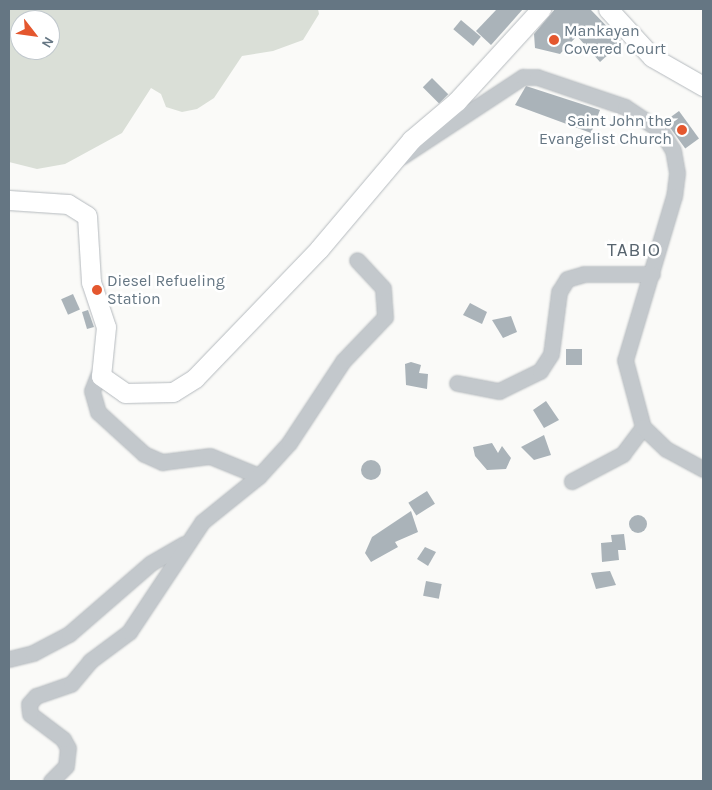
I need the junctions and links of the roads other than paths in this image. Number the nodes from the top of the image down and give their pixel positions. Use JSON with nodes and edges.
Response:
{"nodes":[{"id":1,"x":541,"y":9,"type":"edge"},
{"id":2,"x":608,"y":9,"type":"edge"},
{"id":3,"x":703,"y":86,"type":"edge"},
{"id":4,"x":386,"y":168,"type":"junction"},
{"id":5,"x":9,"y":200,"type":"edge"},
{"id":6,"x":357,"y":260,"type":"dead end"},
{"id":7,"x":652,"y":274,"type":"junction"},
{"id":8,"x":100,"y":370,"type":"junction"},
{"id":9,"x":457,"y":383,"type":"dead end"},
{"id":10,"x":643,"y":427,"type":"junction"},
{"id":11,"x":703,"y":469,"type":"edge"},
{"id":12,"x":259,"y":476,"type":"junction"},
{"id":13,"x":572,"y":480,"type":"dead end"},
{"id":14,"x":184,"y":544,"type":"junction"},
{"id":15,"x":9,"y":658,"type":"edge"},
{"id":16,"x":51,"y":781,"type":"edge"}],
"edges":[{"from":1,"to":4,"type":"main road"},
{"from":2,"to":3,"type":"main road"},
{"from":4,"to":7,"type":"street"},
{"from":4,"to":8,"type":"main road"},
{"from":5,"to":8,"type":"main road"},
{"from":6,"to":12,"type":"street"},
{"from":7,"to":9,"type":"street"},
{"from":7,"to":10,"type":"street"},
{"from":8,"to":12,"type":"street"},
{"from":10,"to":11,"type":"street"},
{"from":10,"to":13,"type":"street"},
{"from":12,"to":14,"type":"street"},
{"from":14,"to":15,"type":"street"},
{"from":14,"to":16,"type":"street"}]}
